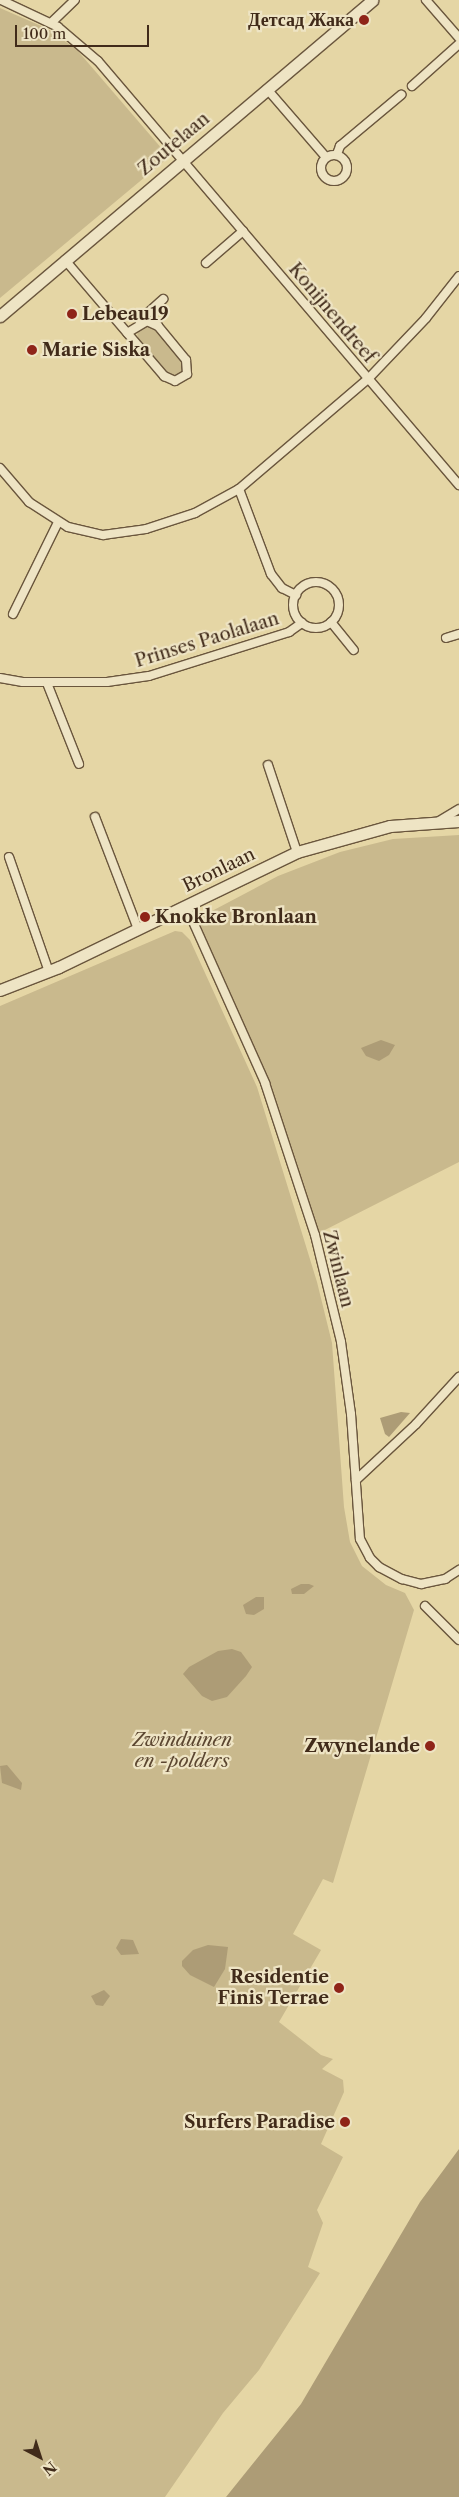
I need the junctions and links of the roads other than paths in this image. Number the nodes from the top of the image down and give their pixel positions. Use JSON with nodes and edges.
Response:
{"nodes":[{"id":1,"x":1,"y":0,"type":"edge"},
{"id":2,"x":75,"y":0,"type":"edge"},
{"id":3,"x":372,"y":0,"type":"edge"},
{"id":4,"x":426,"y":0,"type":"edge"},
{"id":5,"x":51,"y":23,"type":"junction"},
{"id":6,"x":459,"y":38,"type":"edge"},
{"id":7,"x":459,"y":44,"type":"edge"},
{"id":8,"x":412,"y":86,"type":"dead end"},
{"id":9,"x":267,"y":89,"type":"junction"},
{"id":10,"x":401,"y":95,"type":"dead end"},
{"id":11,"x":337,"y":154,"type":"junction"},
{"id":12,"x":326,"y":157,"type":"junction"},
{"id":13,"x":182,"y":161,"type":"junction"},
{"id":14,"x":243,"y":231,"type":"junction"},
{"id":15,"x":65,"y":260,"type":"junction"},
{"id":16,"x":206,"y":263,"type":"dead end"},
{"id":17,"x":459,"y":276,"type":"edge"},
{"id":18,"x":163,"y":299,"type":"dead end"},
{"id":19,"x":0,"y":316,"type":"edge"},
{"id":20,"x":140,"y":323,"type":"junction"},
{"id":21,"x":127,"y":333,"type":"junction"},
{"id":22,"x":368,"y":379,"type":"junction"},
{"id":23,"x":0,"y":468,"type":"edge"},
{"id":24,"x":459,"y":485,"type":"edge"},
{"id":25,"x":239,"y":489,"type":"junction"},
{"id":26,"x":58,"y":522,"type":"junction"},
{"id":27,"x":296,"y":595,"type":"junction"},
{"id":28,"x":13,"y":614,"type":"dead end"},
{"id":29,"x":331,"y":622,"type":"junction"},
{"id":30,"x":302,"y":623,"type":"junction"},
{"id":31,"x":459,"y":634,"type":"edge"},
{"id":32,"x":446,"y":638,"type":"dead end"},
{"id":33,"x":354,"y":650,"type":"dead end"},
{"id":34,"x":0,"y":678,"type":"edge"},
{"id":35,"x":48,"y":682,"type":"junction"},
{"id":36,"x":79,"y":764,"type":"dead end"},
{"id":37,"x":268,"y":765,"type":"dead end"},
{"id":38,"x":459,"y":809,"type":"edge"},
{"id":39,"x":95,"y":817,"type":"dead end"},
{"id":40,"x":439,"y":821,"type":"junction"},
{"id":41,"x":459,"y":821,"type":"edge"},
{"id":42,"x":297,"y":852,"type":"junction"},
{"id":43,"x":9,"y":857,"type":"dead end"},
{"id":44,"x":186,"y":906,"type":"junction"},
{"id":45,"x":138,"y":929,"type":"junction"},
{"id":46,"x":48,"y":972,"type":"junction"},
{"id":47,"x":0,"y":990,"type":"edge"},
{"id":48,"x":459,"y":1377,"type":"edge"},
{"id":49,"x":356,"y":1480,"type":"junction"},
{"id":50,"x":459,"y":1570,"type":"edge"},
{"id":51,"x":425,"y":1606,"type":"dead end"},
{"id":52,"x":459,"y":1640,"type":"edge"}],
"edges":[{"from":1,"to":5,"type":"street","name":"Konijnendreef"},
{"from":2,"to":5,"type":"street"},
{"from":3,"to":9,"type":"street","name":"Zoutelaan"},
{"from":4,"to":6,"type":"street"},
{"from":5,"to":13,"type":"street","name":"Konijnendreef"},
{"from":7,"to":8,"type":"street"},
{"from":9,"to":12,"type":"street"},
{"from":9,"to":13,"type":"street","name":"Zoutelaan"},
{"from":10,"to":11,"type":"street"},
{"from":11,"to":12,"type":"street"},
{"from":11,"to":12,"type":"street"},
{"from":13,"to":14,"type":"street","name":"Konijnendreef"},
{"from":13,"to":15,"type":"street","name":"Zoutelaan"},
{"from":14,"to":16,"type":"street"},
{"from":14,"to":22,"type":"street","name":"Konijnendreef"},
{"from":15,"to":19,"type":"street","name":"Zoutelaan"},
{"from":15,"to":21,"type":"street"},
{"from":17,"to":22,"type":"street"},
{"from":18,"to":20,"type":"street"},
{"from":20,"to":21,"type":"street"},
{"from":20,"to":21,"type":"street"},
{"from":22,"to":24,"type":"street","name":"Konijnendreef"},
{"from":22,"to":25,"type":"street"},
{"from":23,"to":26,"type":"street"},
{"from":25,"to":26,"type":"street"},
{"from":25,"to":27,"type":"street","name":"Prinses Paolalaan"},
{"from":26,"to":28,"type":"street"},
{"from":27,"to":29,"type":"street"},
{"from":27,"to":30,"type":"street"},
{"from":29,"to":30,"type":"street"},
{"from":29,"to":33,"type":"street"},
{"from":30,"to":35,"type":"street","name":"Prinses Paolalaan"},
{"from":31,"to":32,"type":"street"},
{"from":34,"to":35,"type":"street","name":"Prinses Paolalaan"},
{"from":35,"to":36,"type":"street"},
{"from":37,"to":42,"type":"street"},
{"from":38,"to":40,"type":"street"},
{"from":39,"to":45,"type":"street"},
{"from":40,"to":41,"type":"street","name":"Bronlaan"},
{"from":40,"to":42,"type":"street","name":"Bronlaan"},
{"from":42,"to":44,"type":"street","name":"Bronlaan"},
{"from":43,"to":46,"type":"street"},
{"from":44,"to":45,"type":"street","name":"Bronlaan"},
{"from":44,"to":49,"type":"street","name":"Zwinlaan"},
{"from":45,"to":46,"type":"street","name":"Bronlaan"},
{"from":46,"to":47,"type":"street","name":"Bronlaan"},
{"from":48,"to":49,"type":"street"},
{"from":49,"to":50,"type":"street","name":"Zwinlaan"},
{"from":51,"to":52,"type":"street"}]}
